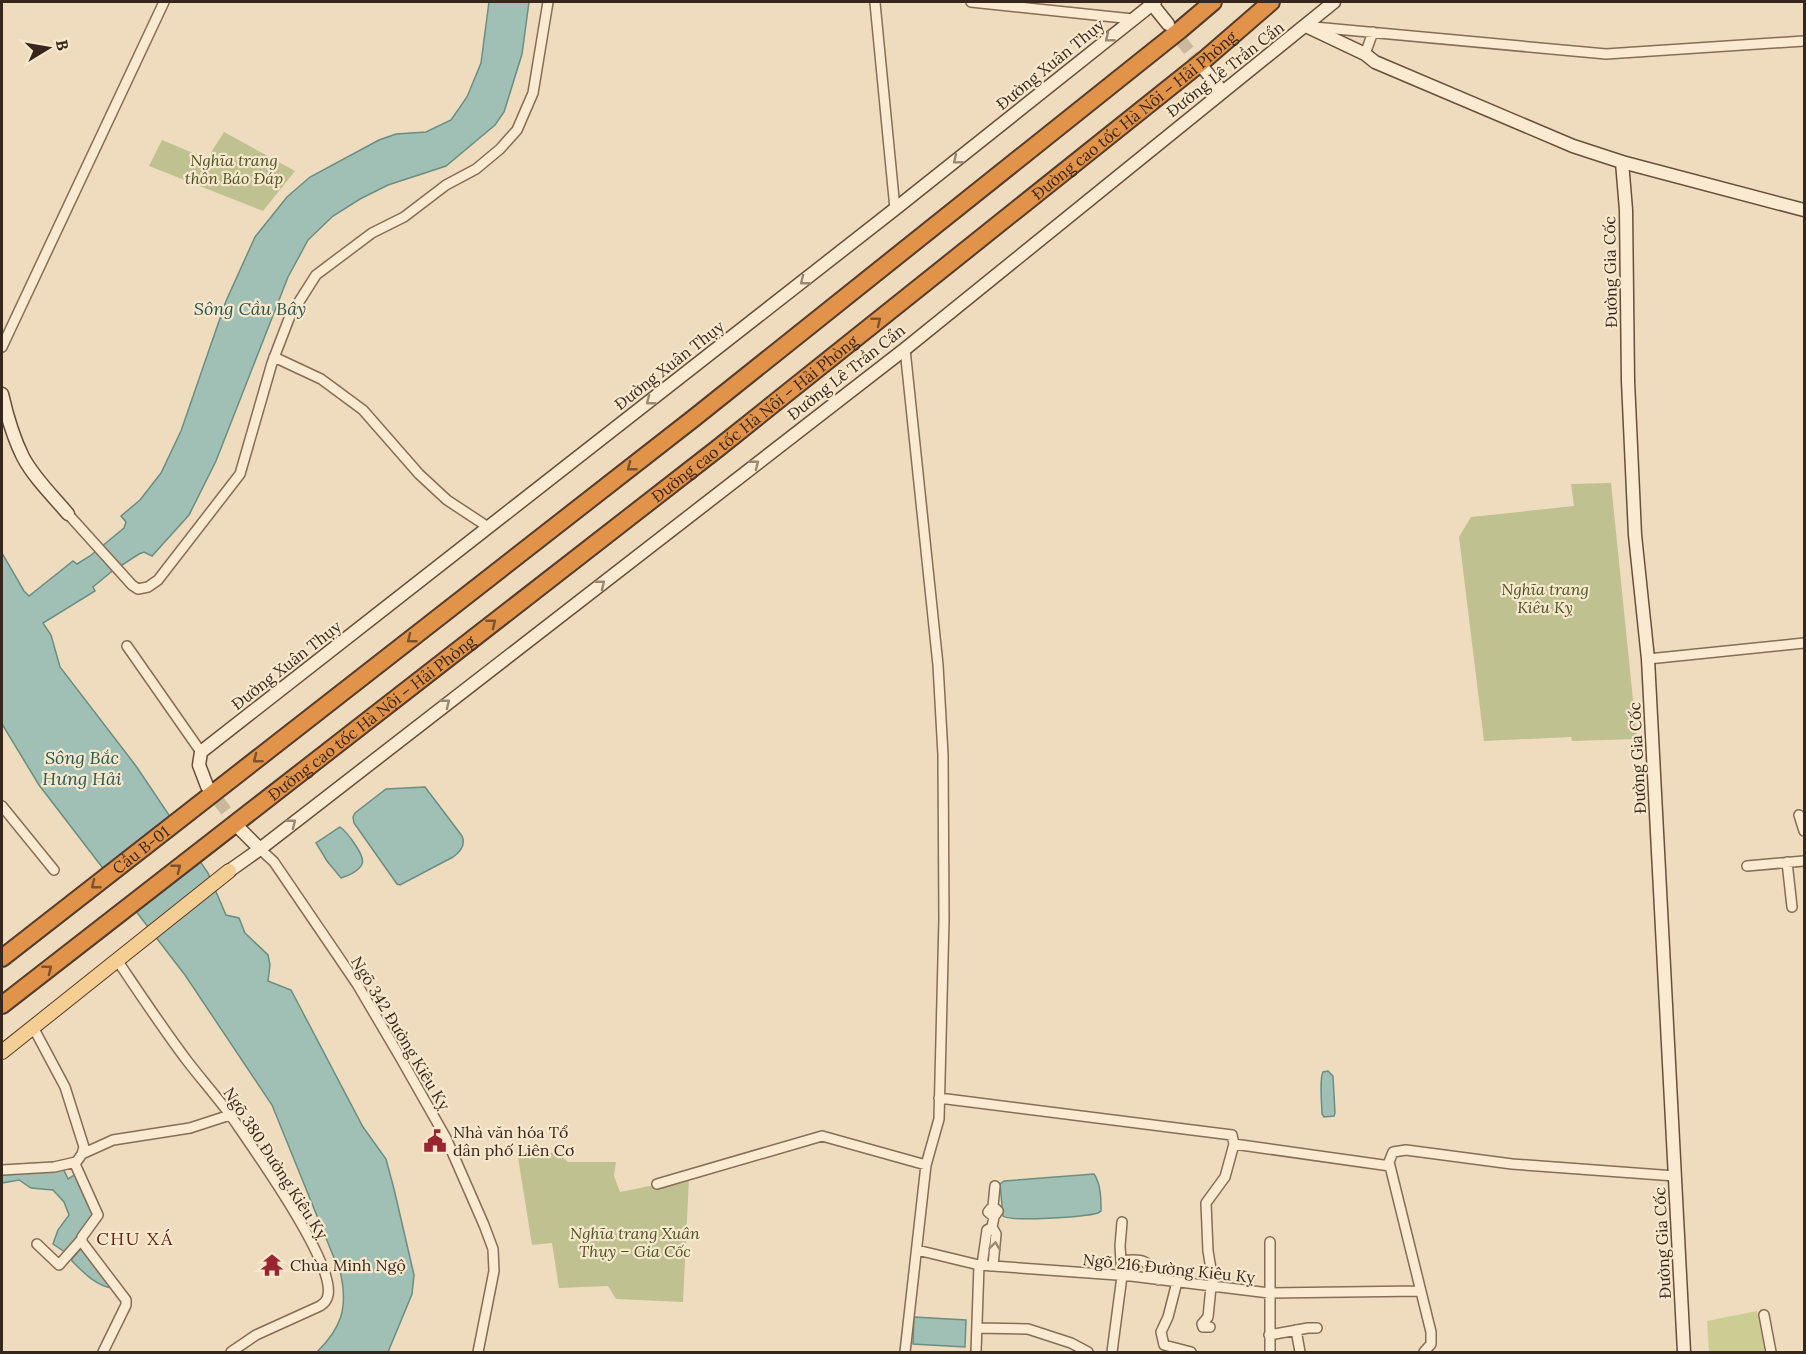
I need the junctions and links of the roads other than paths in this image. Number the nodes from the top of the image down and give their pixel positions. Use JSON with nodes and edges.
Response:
{"nodes":[{"id":1,"x":164,"y":2,"type":"edge"},
{"id":2,"x":548,"y":2,"type":"edge"},
{"id":3,"x":876,"y":2,"type":"edge"},
{"id":4,"x":971,"y":2,"type":"edge"},
{"id":5,"x":1204,"y":2,"type":"edge"},
{"id":6,"x":1213,"y":2,"type":"edge"},
{"id":7,"x":1271,"y":2,"type":"edge"},
{"id":8,"x":1334,"y":2,"type":"edge"},
{"id":9,"x":1153,"y":3,"type":"edge"},
{"id":10,"x":1133,"y":19,"type":"junction"},
{"id":11,"x":1168,"y":24,"type":"tunnel mouth"},
{"id":12,"x":1306,"y":26,"type":"junction"},
{"id":13,"x":1373,"y":32,"type":"junction"},
{"id":14,"x":1804,"y":41,"type":"edge"},
{"id":15,"x":1365,"y":54,"type":"junction"},
{"id":16,"x":1204,"y":69,"type":"tunnel mouth"},
{"id":17,"x":1222,"y":91,"type":"junction"},
{"id":18,"x":1622,"y":162,"type":"junction"},
{"id":19,"x":894,"y":209,"type":"junction"},
{"id":20,"x":1804,"y":210,"type":"edge"},
{"id":21,"x":2,"y":346,"type":"edge"},
{"id":22,"x":904,"y":348,"type":"junction"},
{"id":23,"x":274,"y":357,"type":"junction"},
{"id":24,"x":2,"y":394,"type":"edge"},
{"id":25,"x":694,"y":418,"type":"junction"},
{"id":26,"x":68,"y":514,"type":"joint"},
{"id":27,"x":488,"y":527,"type":"junction"},
{"id":28,"x":1804,"y":644,"type":"edge"},
{"id":29,"x":127,"y":646,"type":"dead end"},
{"id":30,"x":1648,"y":659,"type":"junction"},
{"id":31,"x":201,"y":752,"type":"junction"},
{"id":32,"x":207,"y":792,"type":"junction"},
{"id":33,"x":2,"y":806,"type":"edge"},
{"id":34,"x":1799,"y":815,"type":"dead end"},
{"id":35,"x":235,"y":827,"type":"junction"},
{"id":36,"x":1804,"y":831,"type":"edge"},
{"id":37,"x":260,"y":849,"type":"junction"},
{"id":38,"x":1804,"y":861,"type":"edge"},
{"id":39,"x":1787,"y":862,"type":"junction"},
{"id":40,"x":1747,"y":866,"type":"dead end"},
{"id":41,"x":54,"y":870,"type":"dead end"},
{"id":42,"x":229,"y":871,"type":"joint"},
{"id":43,"x":1792,"y":907,"type":"dead end"},
{"id":44,"x":2,"y":957,"type":"edge"},
{"id":45,"x":117,"y":960,"type":"junction"},
{"id":46,"x":2,"y":1005,"type":"edge"},
{"id":47,"x":33,"y":1027,"type":"junction"},
{"id":48,"x":2,"y":1052,"type":"edge"},
{"id":49,"x":939,"y":1098,"type":"junction"},
{"id":50,"x":230,"y":1115,"type":"junction"},
{"id":51,"x":1234,"y":1144,"type":"junction"},
{"id":52,"x":82,"y":1154,"type":"junction"},
{"id":53,"x":76,"y":1162,"type":"junction"},
{"id":54,"x":926,"y":1165,"type":"junction"},
{"id":55,"x":1390,"y":1166,"type":"junction"},
{"id":56,"x":2,"y":1170,"type":"edge"},
{"id":57,"x":1676,"y":1176,"type":"junction"},
{"id":58,"x":657,"y":1184,"type":"dead end"},
{"id":59,"x":995,"y":1186,"type":"dead end"},
{"id":60,"x":1122,"y":1222,"type":"dead end"},
{"id":61,"x":992,"y":1227,"type":"junction"},
{"id":62,"x":81,"y":1240,"type":"junction"},
{"id":63,"x":1270,"y":1242,"type":"dead end"},
{"id":64,"x":37,"y":1244,"type":"dead end"},
{"id":65,"x":917,"y":1250,"type":"junction"},
{"id":66,"x":1121,"y":1261,"type":"junction"},
{"id":67,"x":981,"y":1265,"type":"junction"},
{"id":68,"x":993,"y":1266,"type":"junction"},
{"id":69,"x":1122,"y":1276,"type":"junction"},
{"id":70,"x":1158,"y":1280,"type":"junction"},
{"id":71,"x":1178,"y":1282,"type":"junction"},
{"id":72,"x":1213,"y":1287,"type":"junction"},
{"id":73,"x":1420,"y":1292,"type":"junction"},
{"id":74,"x":1269,"y":1293,"type":"junction"},
{"id":75,"x":1764,"y":1315,"type":"dead end"},
{"id":76,"x":1210,"y":1327,"type":"dead end"},
{"id":77,"x":977,"y":1328,"type":"junction"},
{"id":78,"x":1317,"y":1328,"type":"dead end"},
{"id":79,"x":1296,"y":1330,"type":"junction"},
{"id":80,"x":1269,"y":1335,"type":"junction"},
{"id":81,"x":1191,"y":1352,"type":"edge"},
{"id":82,"x":103,"y":1353,"type":"edge"},
{"id":83,"x":231,"y":1353,"type":"edge"},
{"id":84,"x":478,"y":1353,"type":"edge"},
{"id":85,"x":905,"y":1353,"type":"edge"},
{"id":86,"x":976,"y":1353,"type":"edge"},
{"id":87,"x":1088,"y":1353,"type":"edge"},
{"id":88,"x":1112,"y":1353,"type":"edge"},
{"id":89,"x":1270,"y":1353,"type":"edge"},
{"id":90,"x":1300,"y":1353,"type":"edge"},
{"id":91,"x":1424,"y":1353,"type":"edge"},
{"id":92,"x":1684,"y":1353,"type":"edge"},
{"id":93,"x":1771,"y":1353,"type":"edge"}],
"edges":[{"from":1,"to":21,"type":"street"},
{"from":2,"to":23,"type":"street"},
{"from":3,"to":19,"type":"street"},
{"from":4,"to":10,"type":"street"},
{"from":5,"to":25,"type":"highway"},
{"from":6,"to":25,"type":"highway"},
{"from":35,"to":7,"type":"highway","name":"Đường cao tốc Hà Nội – Hải Phòng","one_way":true},
{"from":8,"to":12,"type":"main road","name":"Đường Lê Trần Cẩn"},
{"from":9,"to":10,"type":"main road","name":"Đường Xuân Thụy"},
{"from":9,"to":11,"type":"main road"},
{"from":10,"to":19,"type":"main road","name":"Đường Xuân Thụy","one_way":true},
{"from":12,"to":13,"type":"street"},
{"from":12,"to":15,"type":"main road"},
{"from":12,"to":17,"type":"main road","name":"Đường Lê Trần Cẩn"},
{"from":13,"to":14,"type":"street"},
{"from":13,"to":15,"type":"street"},
{"from":15,"to":18,"type":"main road"},
{"from":16,"to":17,"type":"main road"},
{"from":17,"to":22,"type":"main road","name":"Đường Lê Trần Cẩn"},
{"from":18,"to":20,"type":"main road"},
{"from":18,"to":30,"type":"main road","name":"Đường Gia Cốc"},
{"from":19,"to":27,"type":"main road","name":"Đường Xuân Thụy","one_way":true},
{"from":37,"to":22,"type":"main road","name":"Đường Lê Trần Cẩn","one_way":true},
{"from":22,"to":49,"type":"street"},
{"from":23,"to":26,"type":"street"},
{"from":23,"to":27,"type":"street"},
{"from":24,"to":26,"type":"main road"},
{"from":25,"to":32,"type":"highway","one_way":true},
{"from":27,"to":31,"type":"main road","name":"Đường Xuân Thụy"},
{"from":28,"to":30,"type":"street"},
{"from":29,"to":31,"type":"street"},
{"from":30,"to":57,"type":"main road","name":"Đường Gia Cốc"},
{"from":31,"to":32,"type":"main road"},
{"from":32,"to":44,"type":"highway","name":"Cầu B-01","one_way":true},
{"from":33,"to":41,"type":"street"},
{"from":34,"to":36,"type":"street"},
{"from":35,"to":37,"type":"main road"},
{"from":46,"to":35,"type":"highway","one_way":true},
{"from":37,"to":42,"type":"main road","name":"Đường Lê Trần Cẩn"},
{"from":37,"to":84,"type":"street","name":"Ngõ 342 Đường Kiêu Kỵ"},
{"from":38,"to":39,"type":"street"},
{"from":39,"to":40,"type":"street"},
{"from":39,"to":43,"type":"street"},
{"from":42,"to":45,"type":"main road"},
{"from":45,"to":47,"type":"main road"},
{"from":45,"to":50,"type":"street","name":"Ngõ 380 Đường Kiêu Kỵ"},
{"from":47,"to":48,"type":"main road"},
{"from":47,"to":52,"type":"street"},
{"from":49,"to":51,"type":"street"},
{"from":49,"to":54,"type":"street"},
{"from":50,"to":52,"type":"street"},
{"from":50,"to":83,"type":"street","name":"Ngõ 380 Đường Kiêu Kỵ"},
{"from":51,"to":55,"type":"street"},
{"from":51,"to":72,"type":"street"},
{"from":52,"to":53,"type":"street"},
{"from":53,"to":56,"type":"street"},
{"from":53,"to":62,"type":"street"},
{"from":54,"to":58,"type":"street"},
{"from":54,"to":65,"type":"street"},
{"from":55,"to":57,"type":"street"},
{"from":55,"to":73,"type":"street"},
{"from":57,"to":92,"type":"main road","name":"Đường Gia Cốc"},
{"from":59,"to":61,"type":"street"},
{"from":60,"to":66,"type":"street"},
{"from":61,"to":67,"type":"street"},
{"from":68,"to":61,"type":"street","one_way":true},
{"from":62,"to":64,"type":"street"},
{"from":62,"to":82,"type":"street"},
{"from":63,"to":74,"type":"street"},
{"from":65,"to":67,"type":"street","name":"Ngõ 216 Đường Kiêu Kỵ"},
{"from":65,"to":85,"type":"street"},
{"from":66,"to":69,"type":"street"},
{"from":66,"to":70,"type":"street"},
{"from":67,"to":68,"type":"street","name":"Ngõ 216 Đường Kiêu Kỵ"},
{"from":67,"to":77,"type":"street"},
{"from":68,"to":69,"type":"street","name":"Ngõ 216 Đường Kiêu Kỵ"},
{"from":69,"to":70,"type":"street","name":"Ngõ 216 Đường Kiêu Kỵ"},
{"from":69,"to":88,"type":"street"},
{"from":70,"to":71,"type":"street","name":"Ngõ 216 Đường Kiêu Kỵ"},
{"from":71,"to":72,"type":"street","name":"Ngõ 216 Đường Kiêu Kỵ"},
{"from":71,"to":81,"type":"street"},
{"from":72,"to":74,"type":"street","name":"Ngõ 216 Đường Kiêu Kỵ"},
{"from":72,"to":76,"type":"street"},
{"from":73,"to":74,"type":"street","name":"Ngõ 216 Đường Kiêu Kỵ"},
{"from":73,"to":91,"type":"street"},
{"from":74,"to":80,"type":"street"},
{"from":75,"to":93,"type":"street"},
{"from":77,"to":86,"type":"street"},
{"from":77,"to":87,"type":"street"},
{"from":78,"to":79,"type":"street"},
{"from":79,"to":80,"type":"street"},
{"from":79,"to":90,"type":"street"},
{"from":80,"to":89,"type":"street"}]}
